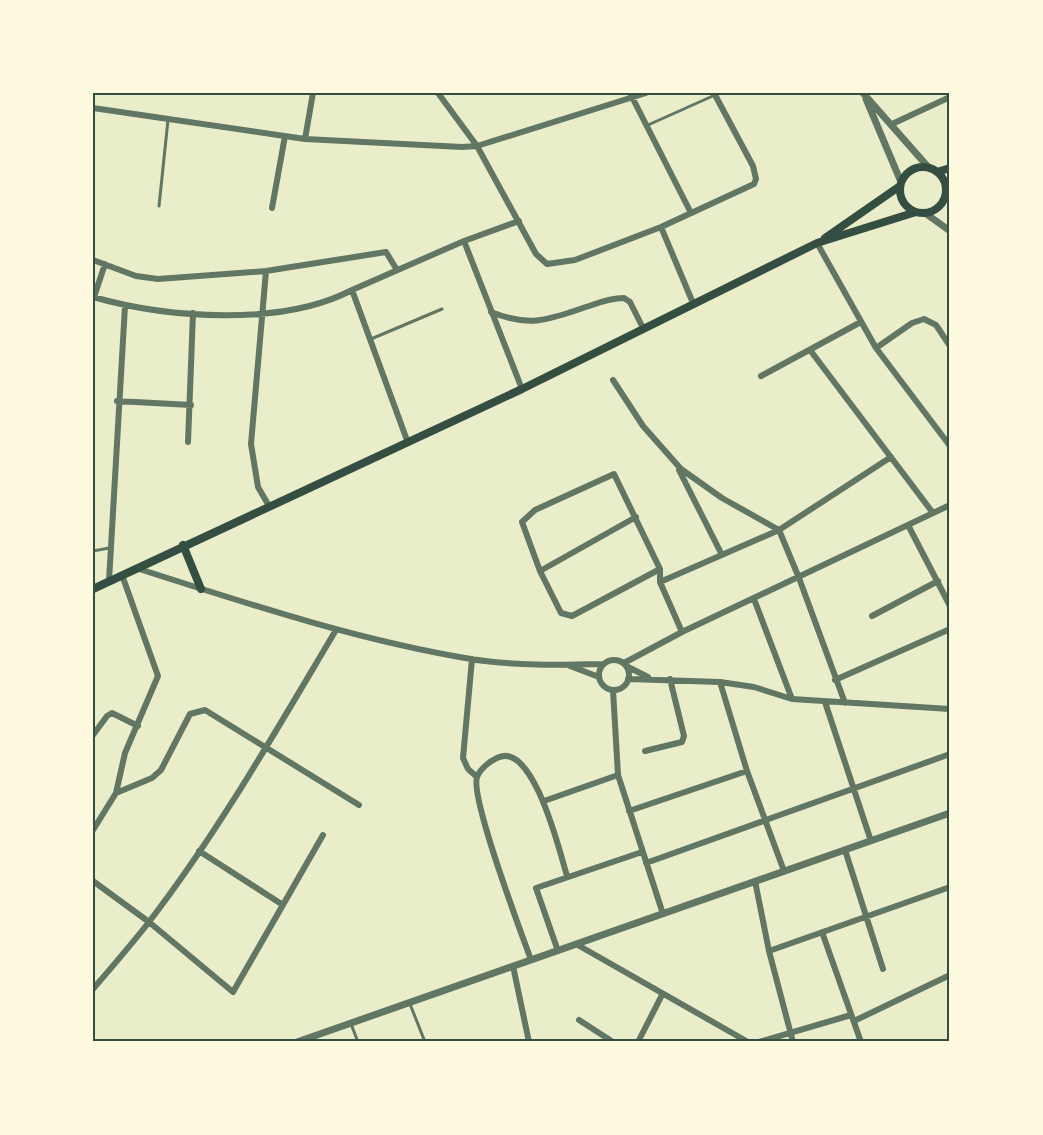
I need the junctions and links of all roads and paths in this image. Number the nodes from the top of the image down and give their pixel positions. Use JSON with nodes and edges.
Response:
{"nodes":[{"id":1,"x":313,"y":93,"type":"edge"},
{"id":2,"x":438,"y":93,"type":"edge"},
{"id":3,"x":646,"y":93,"type":"edge"},
{"id":4,"x":714,"y":94,"type":"edge"},
{"id":5,"x":863,"y":94,"type":"edge"},
{"id":6,"x":632,"y":96,"type":"edge"},
{"id":7,"x":950,"y":97,"type":"edge"},
{"id":8,"x":93,"y":108,"type":"edge"},
{"id":9,"x":168,"y":120,"type":"junction"},
{"id":10,"x":892,"y":124,"type":"junction"},
{"id":11,"x":647,"y":126,"type":"junction"},
{"id":12,"x":285,"y":136,"type":"junction"},
{"id":13,"x":305,"y":139,"type":"junction"},
{"id":14,"x":477,"y":146,"type":"junction"},
{"id":15,"x":950,"y":168,"type":"edge"},
{"id":16,"x":933,"y":170,"type":"junction"},
{"id":17,"x":901,"y":184,"type":"junction"},
{"id":18,"x":948,"y":193,"type":"edge"},
{"id":19,"x":159,"y":206,"type":"dead end"},
{"id":20,"x":272,"y":208,"type":"dead end"},
{"id":21,"x":921,"y":212,"type":"junction"},
{"id":22,"x":691,"y":213,"type":"junction"},
{"id":23,"x":519,"y":221,"type":"junction"},
{"id":24,"x":661,"y":227,"type":"junction"},
{"id":25,"x":950,"y":231,"type":"edge"},
{"id":26,"x":464,"y":241,"type":"junction"},
{"id":27,"x":817,"y":243,"type":"junction"},
{"id":28,"x":93,"y":260,"type":"edge"},
{"id":29,"x":105,"y":264,"type":"junction"},
{"id":30,"x":397,"y":270,"type":"junction"},
{"id":31,"x":266,"y":271,"type":"junction"},
{"id":32,"x":352,"y":290,"type":"junction"},
{"id":33,"x":94,"y":297,"type":"edge"},
{"id":34,"x":693,"y":303,"type":"junction"},
{"id":35,"x":125,"y":306,"type":"junction"},
{"id":36,"x":442,"y":309,"type":"dead end"},
{"id":37,"x":491,"y":312,"type":"junction"},
{"id":38,"x":194,"y":313,"type":"junction"},
{"id":39,"x":262,"y":313,"type":"junction"},
{"id":40,"x":860,"y":323,"type":"junction"},
{"id":41,"x":643,"y":328,"type":"junction"},
{"id":42,"x":370,"y":340,"type":"junction"},
{"id":43,"x":948,"y":343,"type":"edge"},
{"id":44,"x":876,"y":348,"type":"junction"},
{"id":45,"x":810,"y":350,"type":"junction"},
{"id":46,"x":761,"y":376,"type":"dead end"},
{"id":47,"x":613,"y":380,"type":"dead end"},
{"id":48,"x":522,"y":389,"type":"junction"},
{"id":49,"x":117,"y":401,"type":"junction"},
{"id":50,"x":190,"y":405,"type":"junction"},
{"id":51,"x":188,"y":442,"type":"dead end"},
{"id":52,"x":408,"y":443,"type":"junction"},
{"id":53,"x":950,"y":446,"type":"edge"},
{"id":54,"x":891,"y":457,"type":"junction"},
{"id":55,"x":677,"y":465,"type":"junction"},
{"id":56,"x":950,"y":504,"type":"edge"},
{"id":57,"x":269,"y":507,"type":"junction"},
{"id":58,"x":933,"y":513,"type":"junction"},
{"id":59,"x":636,"y":517,"type":"junction"},
{"id":60,"x":908,"y":525,"type":"junction"},
{"id":61,"x":779,"y":530,"type":"junction"},
{"id":62,"x":183,"y":545,"type":"junction"},
{"id":63,"x":111,"y":548,"type":"junction"},
{"id":64,"x":93,"y":551,"type":"edge"},
{"id":65,"x":722,"y":555,"type":"junction"},
{"id":66,"x":135,"y":568,"type":"junction"},
{"id":67,"x":660,"y":569,"type":"junction"},
{"id":68,"x":540,"y":571,"type":"junction"},
{"id":69,"x":122,"y":575,"type":"junction"},
{"id":70,"x":800,"y":578,"type":"junction"},
{"id":71,"x":109,"y":581,"type":"junction"},
{"id":72,"x":938,"y":581,"type":"junction"},
{"id":73,"x":660,"y":582,"type":"junction"},
{"id":74,"x":93,"y":589,"type":"edge"},
{"id":75,"x":201,"y":589,"type":"junction"},
{"id":76,"x":754,"y":599,"type":"junction"},
{"id":77,"x":950,"y":606,"type":"edge"},
{"id":78,"x":872,"y":616,"type":"dead end"},
{"id":79,"x":336,"y":630,"type":"junction"},
{"id":80,"x":948,"y":630,"type":"edge"},
{"id":81,"x":682,"y":632,"type":"junction"},
{"id":82,"x":950,"y":639,"type":"edge"},
{"id":83,"x":472,"y":659,"type":"junction"},
{"id":84,"x":603,"y":664,"type":"junction"},
{"id":85,"x":623,"y":664,"type":"junction"},
{"id":86,"x":567,"y":665,"type":"junction"},
{"id":87,"x":599,"y":677,"type":"junction"},
{"id":88,"x":649,"y":678,"type":"junction"},
{"id":89,"x":628,"y":679,"type":"junction"},
{"id":90,"x":670,"y":679,"type":"junction"},
{"id":91,"x":835,"y":680,"type":"junction"},
{"id":92,"x":720,"y":682,"type":"junction"},
{"id":93,"x":613,"y":690,"type":"junction"},
{"id":94,"x":792,"y":699,"type":"junction"},
{"id":95,"x":825,"y":702,"type":"junction"},
{"id":96,"x":844,"y":704,"type":"junction"},
{"id":97,"x":950,"y":709,"type":"edge"},
{"id":98,"x":138,"y":726,"type":"junction"},
{"id":99,"x":93,"y":735,"type":"edge"},
{"id":100,"x":266,"y":748,"type":"junction"},
{"id":101,"x":645,"y":751,"type":"dead end"},
{"id":102,"x":950,"y":754,"type":"edge"},
{"id":103,"x":747,"y":771,"type":"junction"},
{"id":104,"x":618,"y":775,"type":"junction"},
{"id":105,"x":477,"y":777,"type":"junction"},
{"id":106,"x":855,"y":787,"type":"junction"},
{"id":107,"x":116,"y":793,"type":"junction"},
{"id":108,"x":544,"y":801,"type":"junction"},
{"id":109,"x":359,"y":806,"type":"dead end"},
{"id":110,"x":629,"y":812,"type":"junction"},
{"id":111,"x":950,"y":813,"type":"edge"},
{"id":112,"x":765,"y":822,"type":"junction"},
{"id":113,"x":93,"y":830,"type":"edge"},
{"id":114,"x":323,"y":835,"type":"dead end"},
{"id":115,"x":871,"y":841,"type":"junction"},
{"id":116,"x":845,"y":850,"type":"junction"},
{"id":117,"x":199,"y":851,"type":"junction"},
{"id":118,"x":642,"y":852,"type":"junction"},
{"id":119,"x":646,"y":863,"type":"junction"},
{"id":120,"x":784,"y":871,"type":"junction"},
{"id":121,"x":567,"y":876,"type":"junction"},
{"id":122,"x":93,"y":881,"type":"edge"},
{"id":123,"x":755,"y":881,"type":"junction"},
{"id":124,"x":950,"y":887,"type":"edge"},
{"id":125,"x":283,"y":905,"type":"junction"},
{"id":126,"x":663,"y":914,"type":"junction"},
{"id":127,"x":865,"y":917,"type":"junction"},
{"id":128,"x":149,"y":922,"type":"junction"},
{"id":129,"x":822,"y":932,"type":"junction"},
{"id":130,"x":576,"y":944,"type":"junction"},
{"id":131,"x":558,"y":951,"type":"junction"},
{"id":132,"x":769,"y":951,"type":"junction"},
{"id":133,"x":531,"y":960,"type":"junction"},
{"id":134,"x":513,"y":966,"type":"junction"},
{"id":135,"x":883,"y":969,"type":"dead end"},
{"id":136,"x":950,"y":975,"type":"edge"},
{"id":137,"x":93,"y":989,"type":"edge"},
{"id":138,"x":662,"y":995,"type":"junction"},
{"id":139,"x":409,"y":1003,"type":"junction"},
{"id":140,"x":853,"y":1018,"type":"junction"},
{"id":141,"x":579,"y":1020,"type":"dead end"},
{"id":142,"x":351,"y":1023,"type":"junction"},
{"id":143,"x":791,"y":1035,"type":"junction"},
{"id":144,"x":602,"y":1039,"type":"edge"},
{"id":145,"x":297,"y":1042,"type":"edge"},
{"id":146,"x":358,"y":1042,"type":"edge"},
{"id":147,"x":425,"y":1042,"type":"edge"},
{"id":148,"x":529,"y":1042,"type":"edge"},
{"id":149,"x":613,"y":1042,"type":"edge"},
{"id":150,"x":638,"y":1042,"type":"edge"},
{"id":151,"x":748,"y":1042,"type":"edge"},
{"id":152,"x":759,"y":1042,"type":"edge"},
{"id":153,"x":793,"y":1042,"type":"edge"},
{"id":154,"x":861,"y":1042,"type":"edge"}],
"edges":[{"from":1,"to":13,"type":"street"},
{"from":2,"to":14,"type":"street"},
{"from":3,"to":6,"type":"street"},
{"from":4,"to":11,"type":"lane"},
{"from":4,"to":22,"type":"street"},
{"from":5,"to":10,"type":"street"},
{"from":5,"to":17,"type":"street"},
{"from":6,"to":11,"type":"street"},
{"from":6,"to":14,"type":"street"},
{"from":7,"to":10,"type":"street"},
{"from":8,"to":9,"type":"street"},
{"from":9,"to":12,"type":"street"},
{"from":9,"to":19,"type":"lane"},
{"from":10,"to":16,"type":"street"},
{"from":11,"to":22,"type":"street"},
{"from":12,"to":13,"type":"street"},
{"from":12,"to":20,"type":"street"},
{"from":13,"to":14,"type":"street"},
{"from":14,"to":23,"type":"street"},
{"from":15,"to":16,"type":"main road"},
{"from":16,"to":17,"type":"main road"},
{"from":16,"to":18,"type":"main road"},
{"from":17,"to":21,"type":"main road"},
{"from":17,"to":27,"type":"main road"},
{"from":18,"to":21,"type":"main road"},
{"from":21,"to":25,"type":"street"},
{"from":21,"to":27,"type":"main road"},
{"from":22,"to":24,"type":"street"},
{"from":23,"to":24,"type":"street"},
{"from":23,"to":26,"type":"street"},
{"from":24,"to":34,"type":"street"},
{"from":26,"to":30,"type":"street"},
{"from":26,"to":37,"type":"street"},
{"from":27,"to":34,"type":"main road"},
{"from":27,"to":40,"type":"street"},
{"from":28,"to":29,"type":"street"},
{"from":29,"to":31,"type":"street"},
{"from":29,"to":33,"type":"street"},
{"from":30,"to":31,"type":"street"},
{"from":30,"to":32,"type":"street"},
{"from":31,"to":39,"type":"street"},
{"from":32,"to":39,"type":"street"},
{"from":32,"to":42,"type":"street"},
{"from":33,"to":35,"type":"street"},
{"from":34,"to":41,"type":"main road"},
{"from":35,"to":38,"type":"street"},
{"from":35,"to":49,"type":"street"},
{"from":36,"to":42,"type":"lane"},
{"from":37,"to":41,"type":"street"},
{"from":37,"to":48,"type":"street"},
{"from":38,"to":39,"type":"street"},
{"from":38,"to":50,"type":"street"},
{"from":39,"to":57,"type":"street"},
{"from":40,"to":44,"type":"street"},
{"from":40,"to":45,"type":"street"},
{"from":41,"to":48,"type":"main road"},
{"from":42,"to":52,"type":"street"},
{"from":43,"to":44,"type":"street"},
{"from":44,"to":53,"type":"street"},
{"from":45,"to":46,"type":"street"},
{"from":45,"to":54,"type":"street"},
{"from":47,"to":55,"type":"street"},
{"from":48,"to":52,"type":"main road"},
{"from":49,"to":50,"type":"street"},
{"from":49,"to":63,"type":"street"},
{"from":50,"to":51,"type":"street"},
{"from":52,"to":57,"type":"main road"},
{"from":54,"to":58,"type":"street"},
{"from":54,"to":61,"type":"street"},
{"from":55,"to":61,"type":"street"},
{"from":55,"to":65,"type":"street"},
{"from":56,"to":58,"type":"street"},
{"from":57,"to":62,"type":"main road"},
{"from":58,"to":60,"type":"street"},
{"from":59,"to":67,"type":"street"},
{"from":59,"to":68,"type":"street"},
{"from":59,"to":68,"type":"street"},
{"from":60,"to":70,"type":"street"},
{"from":60,"to":72,"type":"street"},
{"from":61,"to":65,"type":"street"},
{"from":61,"to":70,"type":"street"},
{"from":62,"to":66,"type":"main road"},
{"from":62,"to":75,"type":"main road"},
{"from":63,"to":64,"type":"lane"},
{"from":63,"to":71,"type":"street"},
{"from":65,"to":73,"type":"street"},
{"from":66,"to":69,"type":"main road"},
{"from":66,"to":75,"type":"street"},
{"from":67,"to":68,"type":"street"},
{"from":67,"to":73,"type":"street"},
{"from":69,"to":71,"type":"main road"},
{"from":69,"to":98,"type":"street"},
{"from":70,"to":76,"type":"street"},
{"from":70,"to":91,"type":"street"},
{"from":71,"to":74,"type":"main road"},
{"from":72,"to":77,"type":"street"},
{"from":72,"to":78,"type":"street"},
{"from":73,"to":81,"type":"street"},
{"from":75,"to":79,"type":"street"},
{"from":76,"to":81,"type":"street"},
{"from":76,"to":94,"type":"street"},
{"from":79,"to":83,"type":"street"},
{"from":79,"to":100,"type":"street"},
{"from":80,"to":82,"type":"street"},
{"from":80,"to":91,"type":"street"},
{"from":81,"to":85,"type":"street"},
{"from":83,"to":86,"type":"street"},
{"from":83,"to":105,"type":"street"},
{"from":84,"to":85,"type":"street"},
{"from":84,"to":86,"type":"street"},
{"from":84,"to":87,"type":"street"},
{"from":85,"to":88,"type":"street"},
{"from":85,"to":89,"type":"street"},
{"from":86,"to":87,"type":"street"},
{"from":87,"to":93,"type":"street"},
{"from":88,"to":89,"type":"street"},
{"from":88,"to":90,"type":"street"},
{"from":89,"to":93,"type":"street"},
{"from":90,"to":92,"type":"street"},
{"from":90,"to":101,"type":"street"},
{"from":91,"to":96,"type":"street"},
{"from":92,"to":94,"type":"street"},
{"from":92,"to":103,"type":"street"},
{"from":93,"to":104,"type":"street"},
{"from":94,"to":95,"type":"street"},
{"from":95,"to":96,"type":"street"},
{"from":95,"to":106,"type":"street"},
{"from":96,"to":97,"type":"street"},
{"from":98,"to":99,"type":"street"},
{"from":98,"to":107,"type":"street"},
{"from":100,"to":107,"type":"street"},
{"from":100,"to":109,"type":"street"},
{"from":100,"to":117,"type":"street"},
{"from":102,"to":106,"type":"street"},
{"from":103,"to":110,"type":"street"},
{"from":103,"to":112,"type":"street"},
{"from":104,"to":108,"type":"street"},
{"from":104,"to":110,"type":"street"},
{"from":105,"to":108,"type":"street"},
{"from":105,"to":133,"type":"street"},
{"from":106,"to":112,"type":"street"},
{"from":106,"to":115,"type":"street"},
{"from":107,"to":113,"type":"street"},
{"from":108,"to":121,"type":"street"},
{"from":110,"to":118,"type":"street"},
{"from":111,"to":115,"type":"street"},
{"from":112,"to":119,"type":"street"},
{"from":112,"to":120,"type":"street"},
{"from":114,"to":125,"type":"street"},
{"from":115,"to":116,"type":"street"},
{"from":116,"to":120,"type":"street"},
{"from":116,"to":127,"type":"street"},
{"from":117,"to":125,"type":"street"},
{"from":117,"to":128,"type":"street"},
{"from":118,"to":119,"type":"street"},
{"from":118,"to":121,"type":"street"},
{"from":119,"to":126,"type":"street"},
{"from":120,"to":123,"type":"street"},
{"from":121,"to":131,"type":"street"},
{"from":122,"to":128,"type":"street"},
{"from":123,"to":126,"type":"street"},
{"from":123,"to":132,"type":"street"},
{"from":124,"to":127,"type":"street"},
{"from":125,"to":128,"type":"street"},
{"from":126,"to":130,"type":"street"},
{"from":127,"to":129,"type":"street"},
{"from":127,"to":135,"type":"street"},
{"from":128,"to":137,"type":"street"},
{"from":129,"to":132,"type":"street"},
{"from":129,"to":140,"type":"street"},
{"from":130,"to":131,"type":"street"},
{"from":130,"to":138,"type":"street"},
{"from":131,"to":133,"type":"street"},
{"from":132,"to":143,"type":"street"},
{"from":133,"to":134,"type":"street"},
{"from":134,"to":139,"type":"street"},
{"from":134,"to":148,"type":"street"},
{"from":136,"to":140,"type":"street"},
{"from":138,"to":150,"type":"street"},
{"from":138,"to":151,"type":"street"},
{"from":139,"to":142,"type":"street"},
{"from":139,"to":147,"type":"lane"},
{"from":140,"to":143,"type":"street"},
{"from":140,"to":154,"type":"street"},
{"from":141,"to":144,"type":"street"},
{"from":142,"to":145,"type":"street"},
{"from":142,"to":146,"type":"lane"},
{"from":143,"to":152,"type":"street"},
{"from":143,"to":153,"type":"street"},
{"from":144,"to":149,"type":"street"}]}
